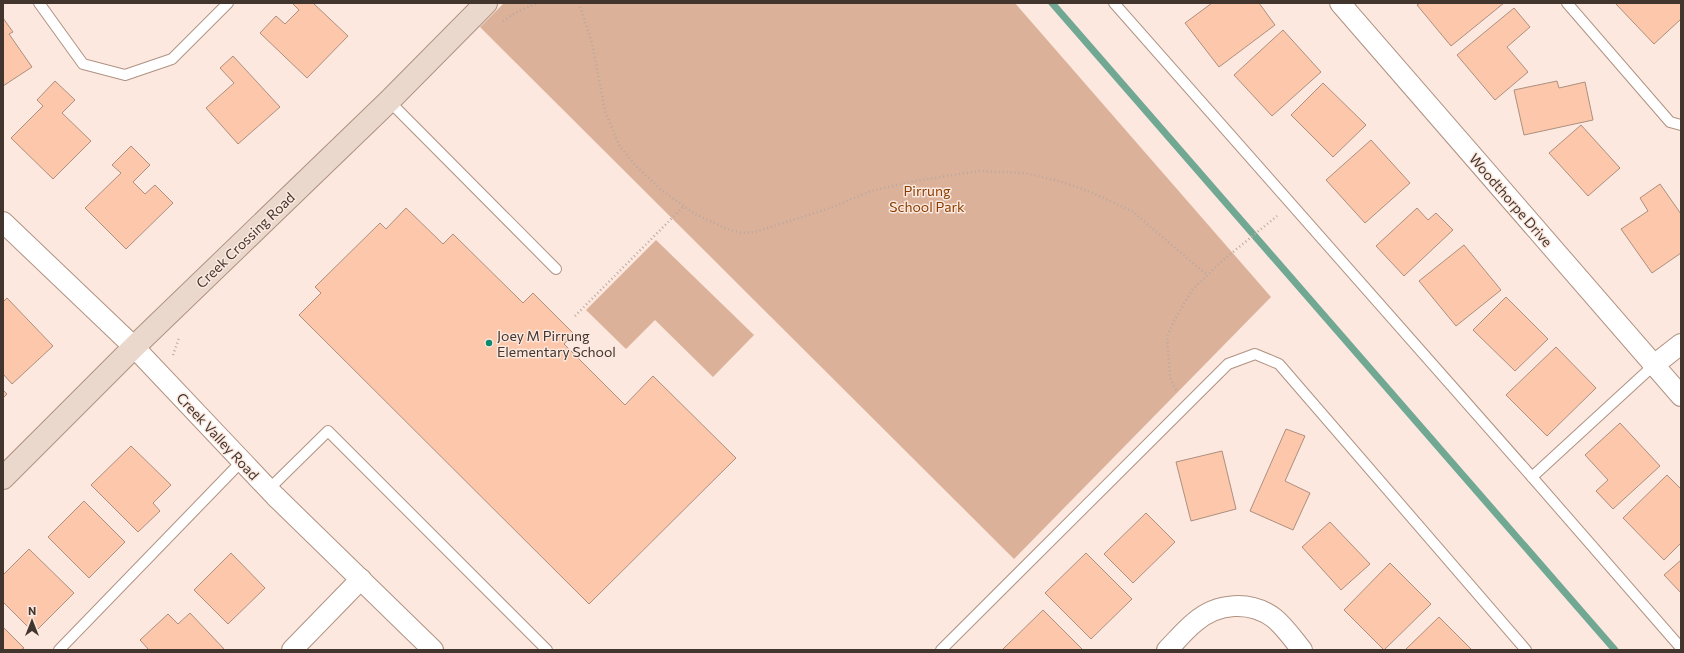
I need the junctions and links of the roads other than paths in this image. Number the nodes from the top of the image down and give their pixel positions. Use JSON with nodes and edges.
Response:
{"nodes":[{"id":1,"x":40,"y":3,"type":"edge"},
{"id":2,"x":228,"y":3,"type":"edge"},
{"id":3,"x":486,"y":3,"type":"edge"},
{"id":4,"x":1114,"y":3,"type":"edge"},
{"id":5,"x":1340,"y":3,"type":"edge"},
{"id":6,"x":1567,"y":3,"type":"edge"},
{"id":7,"x":389,"y":101,"type":"junction"},
{"id":8,"x":1681,"y":125,"type":"edge"},
{"id":9,"x":3,"y":222,"type":"edge"},
{"id":10,"x":556,"y":269,"type":"dead end"},
{"id":11,"x":1681,"y":344,"type":"edge"},
{"id":12,"x":134,"y":347,"type":"junction"},
{"id":13,"x":1654,"y":365,"type":"junction"},
{"id":14,"x":1681,"y":396,"type":"edge"},
{"id":15,"x":242,"y":461,"type":"junction"},
{"id":16,"x":1532,"y":477,"type":"junction"},
{"id":17,"x":3,"y":478,"type":"edge"},
{"id":18,"x":269,"y":490,"type":"junction"},
{"id":19,"x":361,"y":579,"type":"junction"},
{"id":20,"x":1681,"y":648,"type":"edge"},
{"id":21,"x":59,"y":650,"type":"edge"},
{"id":22,"x":292,"y":650,"type":"edge"},
{"id":23,"x":433,"y":650,"type":"edge"},
{"id":24,"x":547,"y":650,"type":"edge"},
{"id":25,"x":941,"y":650,"type":"edge"},
{"id":26,"x":1167,"y":650,"type":"edge"},
{"id":27,"x":1302,"y":650,"type":"edge"},
{"id":28,"x":1526,"y":650,"type":"edge"}],
"edges":[{"from":1,"to":2,"type":"lane"},
{"from":3,"to":7,"type":"street","name":"Creek Crossing Road"},
{"from":4,"to":16,"type":"lane"},
{"from":5,"to":13,"type":"street","name":"Woodthorpe Drive"},
{"from":6,"to":8,"type":"lane"},
{"from":7,"to":10,"type":"lane"},
{"from":7,"to":12,"type":"street","name":"Creek Crossing Road"},
{"from":9,"to":12,"type":"street","name":"Creek Valley Road"},
{"from":11,"to":13,"type":"street"},
{"from":12,"to":15,"type":"street","name":"Creek Valley Road"},
{"from":12,"to":17,"type":"street","name":"Creek Crossing Road"},
{"from":13,"to":14,"type":"street","name":"Woodthorpe Drive"},
{"from":13,"to":16,"type":"lane"},
{"from":15,"to":18,"type":"street","name":"Creek Valley Road"},
{"from":15,"to":21,"type":"lane"},
{"from":16,"to":20,"type":"lane"},
{"from":18,"to":19,"type":"street","name":"Creek Valley Road"},
{"from":18,"to":24,"type":"lane"},
{"from":19,"to":22,"type":"street"},
{"from":19,"to":23,"type":"street","name":"Creek Valley Road"},
{"from":25,"to":28,"type":"lane"},
{"from":26,"to":27,"type":"street"}]}
